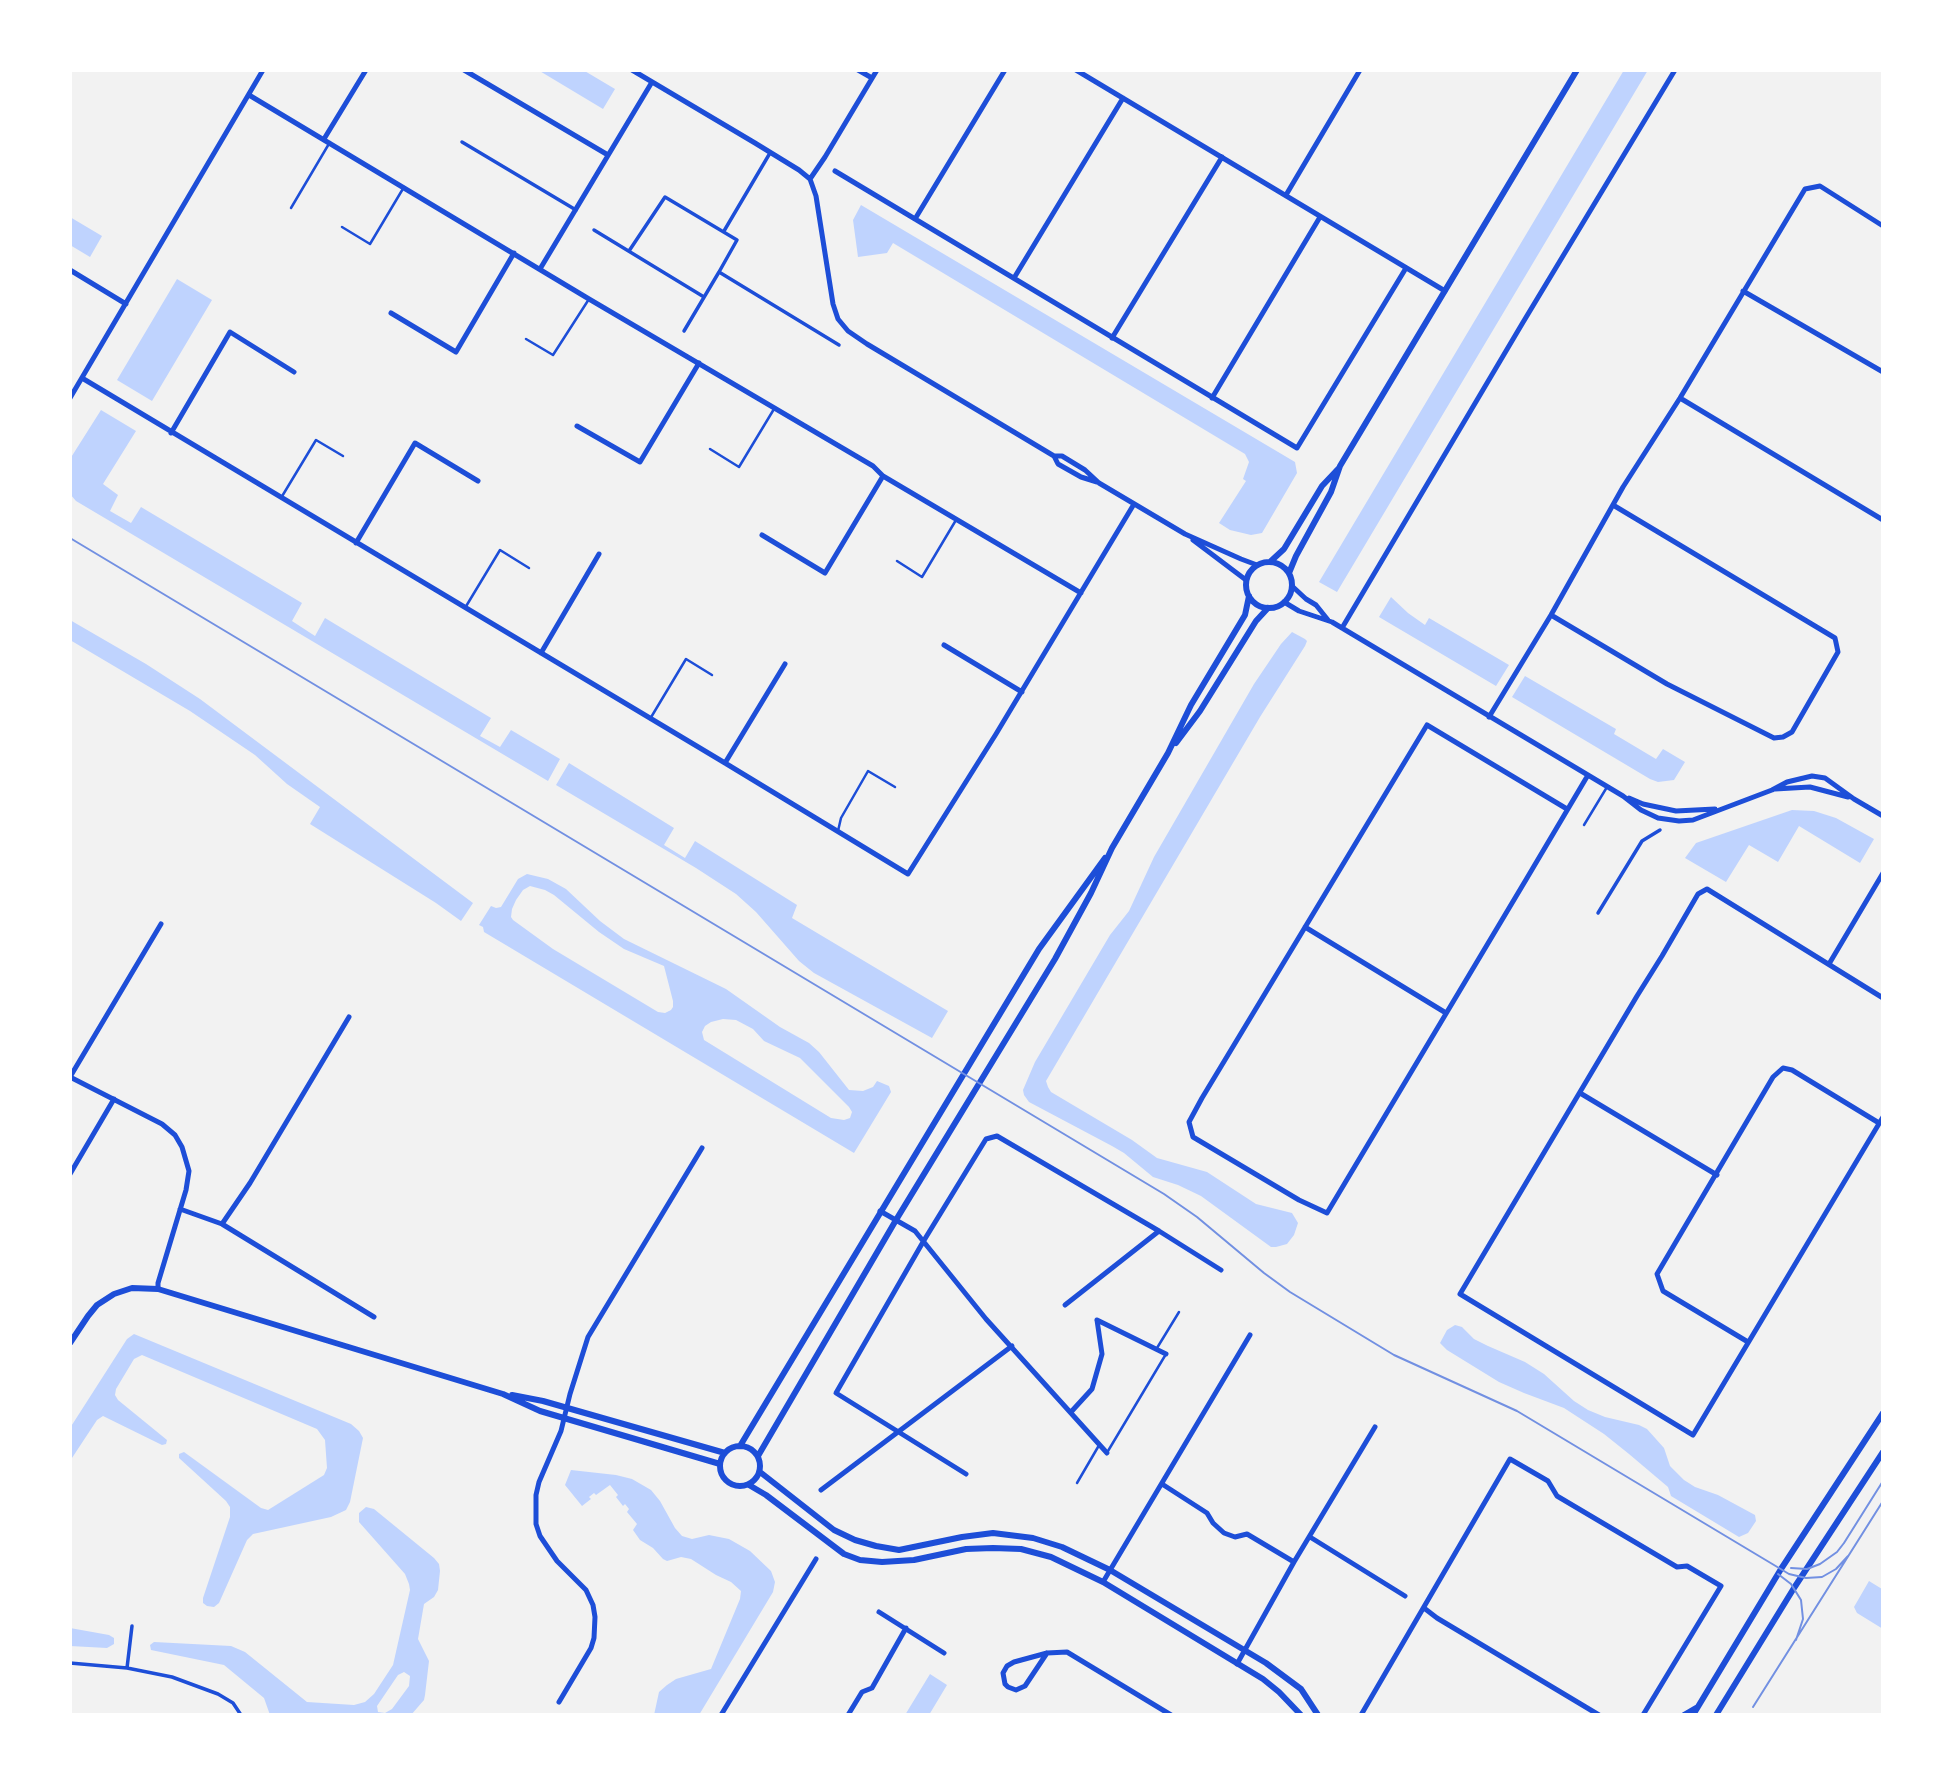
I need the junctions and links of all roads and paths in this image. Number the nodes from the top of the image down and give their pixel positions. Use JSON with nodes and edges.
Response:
{"nodes":[{"id":1,"x":263,"y":70,"type":"edge"},
{"id":2,"x":366,"y":70,"type":"edge"},
{"id":3,"x":464,"y":70,"type":"edge"},
{"id":4,"x":632,"y":70,"type":"edge"},
{"id":5,"x":858,"y":70,"type":"edge"},
{"id":6,"x":877,"y":70,"type":"edge"},
{"id":7,"x":1005,"y":70,"type":"edge"},
{"id":8,"x":1076,"y":70,"type":"edge"},
{"id":9,"x":1360,"y":70,"type":"edge"},
{"id":10,"x":1577,"y":70,"type":"edge"},
{"id":11,"x":1675,"y":70,"type":"edge"},
{"id":12,"x":872,"y":78,"type":"junction"},
{"id":13,"x":652,"y":82,"type":"junction"},
{"id":14,"x":249,"y":95,"type":"junction"},
{"id":15,"x":1123,"y":98,"type":"junction"},
{"id":16,"x":327,"y":141,"type":"junction"},
{"id":17,"x":462,"y":142,"type":"dead end"},
{"id":18,"x":770,"y":153,"type":"junction"},
{"id":19,"x":608,"y":155,"type":"junction"},
{"id":20,"x":1222,"y":157,"type":"junction"},
{"id":21,"x":835,"y":171,"type":"dead end"},
{"id":22,"x":810,"y":179,"type":"junction"},
{"id":23,"x":404,"y":187,"type":"junction"},
{"id":24,"x":1286,"y":195,"type":"junction"},
{"id":25,"x":291,"y":208,"type":"dead end"},
{"id":26,"x":576,"y":210,"type":"junction"},
{"id":27,"x":1320,"y":217,"type":"junction"},
{"id":28,"x":915,"y":219,"type":"junction"},
{"id":29,"x":1883,"y":226,"type":"edge"},
{"id":30,"x":342,"y":227,"type":"dead end"},
{"id":31,"x":594,"y":230,"type":"dead end"},
{"id":32,"x":724,"y":231,"type":"junction"},
{"id":33,"x":629,"y":251,"type":"junction"},
{"id":34,"x":514,"y":253,"type":"junction"},
{"id":35,"x":1406,"y":268,"type":"junction"},
{"id":36,"x":70,"y":270,"type":"edge"},
{"id":37,"x":540,"y":270,"type":"junction"},
{"id":38,"x":719,"y":272,"type":"junction"},
{"id":39,"x":1014,"y":278,"type":"junction"},
{"id":40,"x":1743,"y":290,"type":"junction"},
{"id":41,"x":1445,"y":291,"type":"junction"},
{"id":42,"x":704,"y":297,"type":"junction"},
{"id":43,"x":589,"y":299,"type":"junction"},
{"id":44,"x":126,"y":304,"type":"junction"},
{"id":45,"x":391,"y":313,"type":"dead end"},
{"id":46,"x":684,"y":331,"type":"dead end"},
{"id":47,"x":1112,"y":338,"type":"junction"},
{"id":48,"x":526,"y":339,"type":"dead end"},
{"id":49,"x":839,"y":345,"type":"dead end"},
{"id":50,"x":699,"y":363,"type":"junction"},
{"id":51,"x":294,"y":372,"type":"dead end"},
{"id":52,"x":1883,"y":372,"type":"edge"},
{"id":53,"x":82,"y":378,"type":"junction"},
{"id":54,"x":70,"y":398,"type":"edge"},
{"id":55,"x":1212,"y":398,"type":"junction"},
{"id":56,"x":1680,"y":398,"type":"junction"},
{"id":57,"x":774,"y":409,"type":"junction"},
{"id":58,"x":577,"y":426,"type":"dead end"},
{"id":59,"x":171,"y":433,"type":"junction"},
{"id":60,"x":710,"y":449,"type":"dead end"},
{"id":61,"x":343,"y":456,"type":"dead end"},
{"id":62,"x":1340,"y":466,"type":"junction"},
{"id":63,"x":883,"y":476,"type":"junction"},
{"id":64,"x":478,"y":481,"type":"dead end"},
{"id":65,"x":281,"y":498,"type":"junction"},
{"id":66,"x":1134,"y":504,"type":"junction"},
{"id":67,"x":1613,"y":505,"type":"junction"},
{"id":68,"x":956,"y":520,"type":"junction"},
{"id":69,"x":1883,"y":520,"type":"edge"},
{"id":70,"x":1185,"y":534,"type":"junction"},
{"id":71,"x":762,"y":536,"type":"dead end"},
{"id":72,"x":356,"y":543,"type":"junction"},
{"id":73,"x":599,"y":554,"type":"dead end"},
{"id":74,"x":897,"y":561,"type":"dead end"},
{"id":75,"x":1270,"y":561,"type":"junction"},
{"id":76,"x":1257,"y":565,"type":"junction"},
{"id":77,"x":529,"y":568,"type":"dead end"},
{"id":78,"x":1289,"y":573,"type":"junction"},
{"id":79,"x":1247,"y":580,"type":"junction"},
{"id":80,"x":1292,"y":586,"type":"junction"},
{"id":81,"x":1081,"y":593,"type":"junction"},
{"id":82,"x":1249,"y":596,"type":"junction"},
{"id":83,"x":1284,"y":603,"type":"junction"},
{"id":84,"x":465,"y":608,"type":"junction"},
{"id":85,"x":1268,"y":608,"type":"junction"},
{"id":86,"x":1551,"y":615,"type":"junction"},
{"id":87,"x":1328,"y":620,"type":"junction"},
{"id":88,"x":1342,"y":628,"type":"junction"},
{"id":89,"x":944,"y":645,"type":"dead end"},
{"id":90,"x":541,"y":653,"type":"junction"},
{"id":91,"x":785,"y":664,"type":"dead end"},
{"id":92,"x":712,"y":675,"type":"dead end"},
{"id":93,"x":1022,"y":692,"type":"junction"},
{"id":94,"x":1489,"y":717,"type":"junction"},
{"id":95,"x":650,"y":719,"type":"junction"},
{"id":96,"x":1168,"y":753,"type":"junction"},
{"id":97,"x":725,"y":763,"type":"junction"},
{"id":98,"x":1587,"y":775,"type":"junction"},
{"id":99,"x":895,"y":787,"type":"dead end"},
{"id":100,"x":1607,"y":787,"type":"junction"},
{"id":101,"x":1772,"y":790,"type":"junction"},
{"id":102,"x":1622,"y":796,"type":"junction"},
{"id":103,"x":1854,"y":799,"type":"junction"},
{"id":104,"x":1567,"y":809,"type":"junction"},
{"id":105,"x":1718,"y":809,"type":"junction"},
{"id":106,"x":1883,"y":816,"type":"edge"},
{"id":107,"x":1584,"y":825,"type":"dead end"},
{"id":108,"x":1660,"y":830,"type":"dead end"},
{"id":109,"x":838,"y":831,"type":"junction"},
{"id":110,"x":1112,"y":848,"type":"junction"},
{"id":111,"x":1883,"y":873,"type":"edge"},
{"id":112,"x":1598,"y":913,"type":"dead end"},
{"id":113,"x":161,"y":924,"type":"dead end"},
{"id":114,"x":1306,"y":927,"type":"junction"},
{"id":115,"x":1829,"y":964,"type":"junction"},
{"id":116,"x":1883,"y":998,"type":"edge"},
{"id":117,"x":1446,"y":1013,"type":"junction"},
{"id":118,"x":349,"y":1017,"type":"dead end"},
{"id":119,"x":70,"y":1077,"type":"edge"},
{"id":120,"x":1580,"y":1093,"type":"junction"},
{"id":121,"x":114,"y":1099,"type":"junction"},
{"id":122,"x":1883,"y":1116,"type":"edge"},
{"id":123,"x":1879,"y":1123,"type":"junction"},
{"id":124,"x":702,"y":1148,"type":"dead end"},
{"id":125,"x":70,"y":1174,"type":"edge"},
{"id":126,"x":1717,"y":1175,"type":"junction"},
{"id":127,"x":180,"y":1209,"type":"junction"},
{"id":128,"x":880,"y":1211,"type":"junction"},
{"id":129,"x":896,"y":1220,"type":"junction"},
{"id":130,"x":222,"y":1224,"type":"junction"},
{"id":131,"x":1159,"y":1231,"type":"junction"},
{"id":132,"x":923,"y":1242,"type":"junction"},
{"id":133,"x":1221,"y":1270,"type":"dead end"},
{"id":134,"x":158,"y":1289,"type":"junction"},
{"id":135,"x":1065,"y":1305,"type":"dead end"},
{"id":136,"x":1179,"y":1312,"type":"dead end"},
{"id":137,"x":374,"y":1317,"type":"dead end"},
{"id":138,"x":1250,"y":1335,"type":"dead end"},
{"id":139,"x":1748,"y":1342,"type":"junction"},
{"id":140,"x":70,"y":1343,"type":"edge"},
{"id":141,"x":1012,"y":1346,"type":"junction"},
{"id":142,"x":1156,"y":1350,"type":"junction"},
{"id":143,"x":1166,"y":1354,"type":"joint"},
{"id":144,"x":503,"y":1394,"type":"junction"},
{"id":145,"x":567,"y":1408,"type":"junction"},
{"id":146,"x":1071,"y":1412,"type":"junction"},
{"id":147,"x":1883,"y":1413,"type":"edge"},
{"id":148,"x":565,"y":1418,"type":"junction"},
{"id":149,"x":1375,"y":1427,"type":"dead end"},
{"id":150,"x":899,"y":1432,"type":"junction"},
{"id":151,"x":1099,"y":1445,"type":"junction"},
{"id":152,"x":740,"y":1446,"type":"junction"},
{"id":153,"x":1883,"y":1452,"type":"edge"},
{"id":154,"x":725,"y":1453,"type":"junction"},
{"id":155,"x":1107,"y":1453,"type":"joint"},
{"id":156,"x":758,"y":1456,"type":"junction"},
{"id":157,"x":720,"y":1464,"type":"junction"},
{"id":158,"x":760,"y":1472,"type":"junction"},
{"id":159,"x":966,"y":1474,"type":"dead end"},
{"id":160,"x":1077,"y":1483,"type":"dead end"},
{"id":161,"x":749,"y":1485,"type":"junction"},
{"id":162,"x":1162,"y":1485,"type":"junction"},
{"id":163,"x":821,"y":1490,"type":"dead end"},
{"id":164,"x":1310,"y":1537,"type":"junction"},
{"id":165,"x":816,"y":1559,"type":"dead end"},
{"id":166,"x":1294,"y":1562,"type":"junction"},
{"id":167,"x":1110,"y":1570,"type":"junction"},
{"id":168,"x":1103,"y":1582,"type":"junction"},
{"id":169,"x":1405,"y":1596,"type":"dead end"},
{"id":170,"x":1424,"y":1608,"type":"junction"},
{"id":171,"x":879,"y":1612,"type":"dead end"},
{"id":172,"x":132,"y":1626,"type":"dead end"},
{"id":173,"x":906,"y":1628,"type":"junction"},
{"id":174,"x":1245,"y":1651,"type":"junction"},
{"id":175,"x":944,"y":1653,"type":"dead end"},
{"id":176,"x":1047,"y":1653,"type":"junction"},
{"id":177,"x":70,"y":1663,"type":"edge"},
{"id":178,"x":1237,"y":1664,"type":"junction"},
{"id":179,"x":127,"y":1668,"type":"junction"},
{"id":180,"x":559,"y":1702,"type":"dead end"},
{"id":181,"x":1698,"y":1707,"type":"junction"},
{"id":182,"x":241,"y":1715,"type":"edge"},
{"id":183,"x":721,"y":1715,"type":"edge"},
{"id":184,"x":848,"y":1715,"type":"edge"},
{"id":185,"x":1171,"y":1715,"type":"edge"},
{"id":186,"x":1301,"y":1715,"type":"edge"},
{"id":187,"x":1318,"y":1715,"type":"edge"},
{"id":188,"x":1361,"y":1715,"type":"edge"},
{"id":189,"x":1599,"y":1715,"type":"edge"},
{"id":190,"x":1643,"y":1715,"type":"edge"},
{"id":191,"x":1684,"y":1715,"type":"edge"},
{"id":192,"x":1693,"y":1715,"type":"edge"},
{"id":193,"x":1716,"y":1715,"type":"edge"}],
"edges":[{"from":1,"to":14,"type":"street"},
{"from":2,"to":16,"type":"street"},
{"from":3,"to":19,"type":"street"},
{"from":4,"to":13,"type":"street"},
{"from":5,"to":12,"type":"street"},
{"from":6,"to":12,"type":"street"},
{"from":7,"to":28,"type":"street"},
{"from":8,"to":15,"type":"street"},
{"from":9,"to":24,"type":"street"},
{"from":10,"to":41,"type":"street"},
{"from":11,"to":88,"type":"street"},
{"from":12,"to":22,"type":"street"},
{"from":13,"to":18,"type":"street"},
{"from":13,"to":19,"type":"street"},
{"from":14,"to":16,"type":"street"},
{"from":14,"to":44,"type":"street"},
{"from":15,"to":20,"type":"street"},
{"from":15,"to":39,"type":"street"},
{"from":16,"to":23,"type":"street"},
{"from":16,"to":25,"type":"lane"},
{"from":17,"to":26,"type":"street"},
{"from":18,"to":22,"type":"street"},
{"from":18,"to":32,"type":"street"},
{"from":19,"to":26,"type":"street"},
{"from":20,"to":24,"type":"street"},
{"from":20,"to":47,"type":"street"},
{"from":21,"to":28,"type":"street"},
{"from":22,"to":66,"type":"street"},
{"from":23,"to":30,"type":"lane"},
{"from":23,"to":34,"type":"street"},
{"from":24,"to":27,"type":"street"},
{"from":26,"to":37,"type":"street"},
{"from":27,"to":35,"type":"street"},
{"from":27,"to":55,"type":"street"},
{"from":28,"to":39,"type":"street"},
{"from":29,"to":40,"type":"street"},
{"from":31,"to":33,"type":"street"},
{"from":32,"to":33,"type":"street"},
{"from":32,"to":38,"type":"street"},
{"from":33,"to":42,"type":"street"},
{"from":34,"to":37,"type":"street"},
{"from":34,"to":45,"type":"street"},
{"from":35,"to":41,"type":"street"},
{"from":35,"to":55,"type":"street"},
{"from":36,"to":44,"type":"street"},
{"from":37,"to":43,"type":"street"},
{"from":38,"to":42,"type":"street"},
{"from":38,"to":49,"type":"street"},
{"from":39,"to":47,"type":"street"},
{"from":40,"to":52,"type":"street"},
{"from":40,"to":56,"type":"street"},
{"from":41,"to":62,"type":"street"},
{"from":42,"to":46,"type":"street"},
{"from":43,"to":48,"type":"lane"},
{"from":43,"to":50,"type":"street"},
{"from":44,"to":53,"type":"street"},
{"from":47,"to":55,"type":"street"},
{"from":50,"to":57,"type":"street"},
{"from":50,"to":58,"type":"street"},
{"from":51,"to":59,"type":"street"},
{"from":53,"to":54,"type":"street"},
{"from":53,"to":59,"type":"street"},
{"from":56,"to":67,"type":"street"},
{"from":56,"to":69,"type":"street"},
{"from":57,"to":60,"type":"lane"},
{"from":57,"to":63,"type":"street"},
{"from":59,"to":65,"type":"street"},
{"from":61,"to":65,"type":"lane"},
{"from":62,"to":75,"type":"street"},
{"from":62,"to":78,"type":"street"},
{"from":63,"to":68,"type":"street"},
{"from":63,"to":71,"type":"street"},
{"from":64,"to":72,"type":"street"},
{"from":65,"to":72,"type":"street"},
{"from":66,"to":70,"type":"street"},
{"from":66,"to":81,"type":"street"},
{"from":67,"to":86,"type":"street"},
{"from":67,"to":86,"type":"street"},
{"from":68,"to":74,"type":"lane"},
{"from":68,"to":81,"type":"street"},
{"from":70,"to":76,"type":"street"},
{"from":70,"to":79,"type":"street"},
{"from":72,"to":84,"type":"street"},
{"from":73,"to":90,"type":"street"},
{"from":75,"to":76,"type":"street"},
{"from":75,"to":78,"type":"street"},
{"from":76,"to":79,"type":"street"},
{"from":77,"to":84,"type":"lane"},
{"from":78,"to":80,"type":"street"},
{"from":79,"to":82,"type":"street"},
{"from":80,"to":83,"type":"street"},
{"from":80,"to":87,"type":"street"},
{"from":81,"to":93,"type":"street"},
{"from":82,"to":85,"type":"street"},
{"from":82,"to":96,"type":"street"},
{"from":83,"to":85,"type":"street"},
{"from":83,"to":87,"type":"street"},
{"from":84,"to":90,"type":"street"},
{"from":85,"to":96,"type":"street"},
{"from":86,"to":94,"type":"street"},
{"from":87,"to":88,"type":"street"},
{"from":88,"to":94,"type":"street"},
{"from":89,"to":93,"type":"street"},
{"from":90,"to":95,"type":"street"},
{"from":91,"to":97,"type":"street"},
{"from":92,"to":95,"type":"lane"},
{"from":93,"to":109,"type":"street"},
{"from":94,"to":98,"type":"street"},
{"from":95,"to":97,"type":"street"},
{"from":96,"to":110,"type":"street"},
{"from":97,"to":109,"type":"street"},
{"from":98,"to":100,"type":"street"},
{"from":98,"to":104,"type":"street"},
{"from":99,"to":109,"type":"lane"},
{"from":100,"to":102,"type":"street"},
{"from":100,"to":107,"type":"lane"},
{"from":101,"to":103,"type":"street"},
{"from":101,"to":103,"type":"street"},
{"from":101,"to":105,"type":"street"},
{"from":102,"to":105,"type":"street"},
{"from":102,"to":105,"type":"street"},
{"from":103,"to":106,"type":"street"},
{"from":104,"to":114,"type":"street"},
{"from":104,"to":117,"type":"street"},
{"from":108,"to":112,"type":"street"},
{"from":110,"to":128,"type":"street"},
{"from":110,"to":129,"type":"street"},
{"from":111,"to":115,"type":"street"},
{"from":113,"to":119,"type":"street"},
{"from":114,"to":117,"type":"street"},
{"from":114,"to":117,"type":"street"},
{"from":115,"to":116,"type":"street"},
{"from":115,"to":120,"type":"street"},
{"from":118,"to":130,"type":"street"},
{"from":119,"to":121,"type":"street"},
{"from":120,"to":126,"type":"street"},
{"from":120,"to":139,"type":"street"},
{"from":121,"to":125,"type":"street"},
{"from":121,"to":127,"type":"street"},
{"from":122,"to":123,"type":"street"},
{"from":123,"to":126,"type":"street"},
{"from":123,"to":139,"type":"street"},
{"from":124,"to":145,"type":"street"},
{"from":126,"to":139,"type":"street"},
{"from":127,"to":130,"type":"street"},
{"from":127,"to":134,"type":"street"},
{"from":128,"to":129,"type":"street"},
{"from":128,"to":152,"type":"street"},
{"from":129,"to":132,"type":"street"},
{"from":129,"to":156,"type":"street"},
{"from":130,"to":137,"type":"street"},
{"from":131,"to":132,"type":"street"},
{"from":131,"to":133,"type":"street"},
{"from":131,"to":135,"type":"street"},
{"from":132,"to":141,"type":"street"},
{"from":132,"to":150,"type":"street"},
{"from":134,"to":140,"type":"street"},
{"from":134,"to":144,"type":"street"},
{"from":136,"to":142,"type":"lane"},
{"from":138,"to":162,"type":"street"},
{"from":141,"to":146,"type":"street"},
{"from":141,"to":150,"type":"street"},
{"from":142,"to":143,"type":"street"},
{"from":142,"to":146,"type":"street"},
{"from":143,"to":155,"type":"lane"},
{"from":144,"to":145,"type":"street"},
{"from":144,"to":148,"type":"street"},
{"from":145,"to":148,"type":"street"},
{"from":145,"to":154,"type":"street"},
{"from":146,"to":151,"type":"street"},
{"from":147,"to":181,"type":"street"},
{"from":148,"to":157,"type":"street"},
{"from":148,"to":180,"type":"street"},
{"from":149,"to":164,"type":"street"},
{"from":150,"to":159,"type":"street"},
{"from":150,"to":163,"type":"street"},
{"from":151,"to":155,"type":"street"},
{"from":151,"to":160,"type":"lane"},
{"from":152,"to":154,"type":"street"},
{"from":152,"to":156,"type":"street"},
{"from":153,"to":193,"type":"street"},
{"from":154,"to":157,"type":"street"},
{"from":156,"to":158,"type":"street"},
{"from":157,"to":161,"type":"street"},
{"from":158,"to":161,"type":"street"},
{"from":158,"to":167,"type":"street"},
{"from":161,"to":168,"type":"street"},
{"from":162,"to":166,"type":"street"},
{"from":162,"to":167,"type":"street"},
{"from":164,"to":166,"type":"street"},
{"from":164,"to":169,"type":"street"},
{"from":165,"to":183,"type":"street"},
{"from":166,"to":174,"type":"street"},
{"from":167,"to":168,"type":"street"},
{"from":167,"to":174,"type":"street"},
{"from":168,"to":178,"type":"street"},
{"from":170,"to":188,"type":"street"},
{"from":170,"to":189,"type":"street"},
{"from":170,"to":190,"type":"street"},
{"from":171,"to":173,"type":"street"},
{"from":172,"to":179,"type":"street"},
{"from":173,"to":175,"type":"street"},
{"from":173,"to":184,"type":"street"},
{"from":174,"to":178,"type":"street"},
{"from":174,"to":187,"type":"street"},
{"from":176,"to":176,"type":"street"},
{"from":176,"to":185,"type":"street"},
{"from":177,"to":179,"type":"street"},
{"from":178,"to":186,"type":"street"},
{"from":179,"to":182,"type":"street"},
{"from":181,"to":191,"type":"street"},
{"from":181,"to":192,"type":"street"}]}
